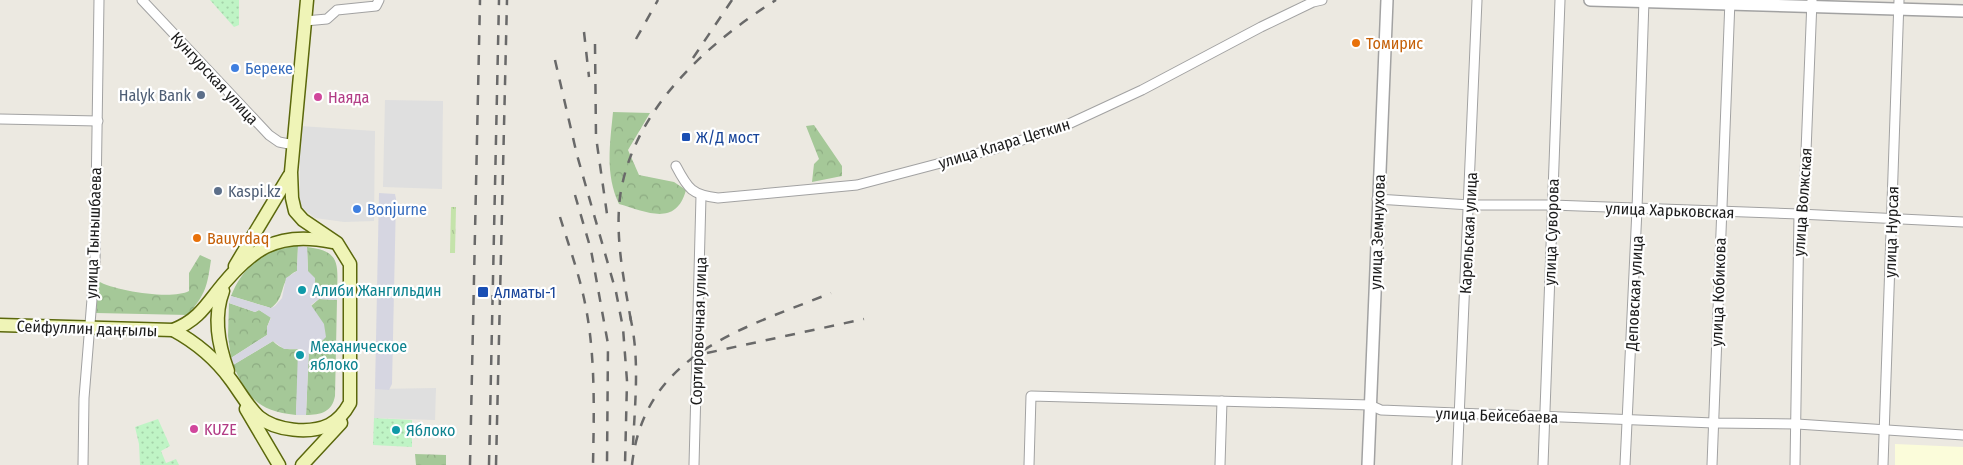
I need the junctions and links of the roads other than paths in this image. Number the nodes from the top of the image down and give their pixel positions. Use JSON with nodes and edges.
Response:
{"nodes":[{"id":1,"x":100,"y":0,"type":"edge"},
{"id":2,"x":142,"y":0,"type":"edge"},
{"id":3,"x":307,"y":0,"type":"edge"},
{"id":4,"x":379,"y":0,"type":"edge"},
{"id":5,"x":1322,"y":0,"type":"edge"},
{"id":6,"x":1387,"y":0,"type":"edge"},
{"id":7,"x":1477,"y":0,"type":"edge"},
{"id":8,"x":1560,"y":0,"type":"edge"},
{"id":9,"x":1590,"y":0,"type":"edge"},
{"id":10,"x":1644,"y":1,"type":"edge"},
{"id":11,"x":1730,"y":2,"type":"edge"},
{"id":12,"x":1812,"y":3,"type":"edge"},
{"id":13,"x":1899,"y":4,"type":"edge"},
{"id":14,"x":1963,"y":11,"type":"edge"},
{"id":15,"x":305,"y":21,"type":"junction"},
{"id":16,"x":0,"y":119,"type":"edge"},
{"id":17,"x":98,"y":121,"type":"junction"},
{"id":18,"x":294,"y":145,"type":"junction"},
{"id":19,"x":676,"y":166,"type":"dead end"},
{"id":20,"x":291,"y":172,"type":"junction"},
{"id":21,"x":701,"y":196,"type":"junction"},
{"id":22,"x":1378,"y":199,"type":"junction"},
{"id":23,"x":1470,"y":205,"type":"junction"},
{"id":24,"x":1552,"y":205,"type":"junction"},
{"id":25,"x":1637,"y":209,"type":"junction"},
{"id":26,"x":1721,"y":212,"type":"junction"},
{"id":27,"x":1798,"y":214,"type":"junction"},
{"id":28,"x":1891,"y":219,"type":"junction"},
{"id":29,"x":1963,"y":222,"type":"edge"},
{"id":30,"x":336,"y":243,"type":"junction"},
{"id":31,"x":227,"y":280,"type":"junction"},
{"id":32,"x":0,"y":325,"type":"edge"},
{"id":33,"x":89,"y":329,"type":"junction"},
{"id":34,"x":173,"y":330,"type":"junction"},
{"id":35,"x":231,"y":380,"type":"junction"},
{"id":36,"x":1222,"y":401,"type":"junction"},
{"id":37,"x":350,"y":403,"type":"junction"},
{"id":38,"x":1370,"y":405,"type":"junction"},
{"id":39,"x":1460,"y":414,"type":"junction"},
{"id":40,"x":1545,"y":416,"type":"junction"},
{"id":41,"x":1628,"y":419,"type":"junction"},
{"id":42,"x":1714,"y":423,"type":"junction"},
{"id":43,"x":1797,"y":424,"type":"junction"},
{"id":44,"x":1884,"y":431,"type":"junction"},
{"id":45,"x":1963,"y":435,"type":"edge"},
{"id":46,"x":266,"y":447,"type":"junction"},
{"id":47,"x":83,"y":465,"type":"edge"},
{"id":48,"x":274,"y":465,"type":"edge"},
{"id":49,"x":278,"y":465,"type":"edge"},
{"id":50,"x":302,"y":465,"type":"edge"},
{"id":51,"x":694,"y":465,"type":"edge"},
{"id":52,"x":1029,"y":465,"type":"edge"},
{"id":53,"x":1220,"y":465,"type":"edge"},
{"id":54,"x":1368,"y":465,"type":"edge"},
{"id":55,"x":1457,"y":465,"type":"edge"},
{"id":56,"x":1543,"y":465,"type":"edge"},
{"id":57,"x":1625,"y":465,"type":"edge"},
{"id":58,"x":1712,"y":465,"type":"edge"},
{"id":59,"x":1795,"y":465,"type":"edge"},
{"id":60,"x":1883,"y":465,"type":"edge"}],
"edges":[{"from":1,"to":17,"type":"street","name":"улица Тынышбаева"},
{"from":2,"to":18,"type":"street","name":"Кунгурская улица"},
{"from":3,"to":15,"type":"main road"},
{"from":4,"to":15,"type":"street"},
{"from":5,"to":21,"type":"street","name":"улица Клара Цеткин"},
{"from":6,"to":22,"type":"street","name":"улица Земнухова"},
{"from":7,"to":23,"type":"street","name":"Карельская улица"},
{"from":8,"to":24,"type":"street","name":"улица Суворова"},
{"from":9,"to":10,"type":"street"},
{"from":10,"to":11,"type":"street"},
{"from":10,"to":25,"type":"street","name":"Деповская улица"},
{"from":11,"to":12,"type":"street"},
{"from":11,"to":26,"type":"street","name":"улица Кобикова"},
{"from":12,"to":13,"type":"street"},
{"from":12,"to":27,"type":"street","name":"улица Волжская"},
{"from":13,"to":14,"type":"street"},
{"from":13,"to":28,"type":"street","name":"улица Нурсая"},
{"from":15,"to":18,"type":"main road"},
{"from":16,"to":17,"type":"street"},
{"from":17,"to":33,"type":"street","name":"улица Тынышбаева"},
{"from":18,"to":20,"type":"main road"},
{"from":19,"to":21,"type":"street"},
{"from":20,"to":30,"type":"main road"},
{"from":20,"to":31,"type":"main road"},
{"from":21,"to":51,"type":"street","name":"Сортировочная улица"},
{"from":22,"to":23,"type":"street","name":"улица Харьковская"},
{"from":22,"to":38,"type":"street","name":"улица Земнухова"},
{"from":23,"to":24,"type":"street","name":"улица Харьковская"},
{"from":23,"to":39,"type":"street","name":"Карельская улица"},
{"from":24,"to":25,"type":"street","name":"улица Харьковская"},
{"from":24,"to":40,"type":"street","name":"улица Суворова"},
{"from":25,"to":26,"type":"street","name":"улица Харьковская"},
{"from":25,"to":41,"type":"street","name":"Деповская улица"},
{"from":26,"to":27,"type":"street","name":"улица Харьковская"},
{"from":26,"to":42,"type":"street","name":"улица Кобикова"},
{"from":27,"to":28,"type":"street","name":"улица Харьковская"},
{"from":27,"to":43,"type":"street","name":"улица Волжская"},
{"from":28,"to":29,"type":"street","name":"улица Харьковская"},
{"from":28,"to":44,"type":"street","name":"улица Нурсая"},
{"from":30,"to":31,"type":"main road"},
{"from":30,"to":37,"type":"main road"},
{"from":31,"to":34,"type":"main road","name":"Сейфуллин даңғылы"},
{"from":31,"to":35,"type":"main road"},
{"from":32,"to":33,"type":"main road","name":"Сейфуллин даңғылы"},
{"from":33,"to":34,"type":"main road","name":"Сейфуллин даңғылы"},
{"from":33,"to":47,"type":"street","name":"улица Тынышбаева"},
{"from":34,"to":35,"type":"main road","name":"Сейфуллин даңғылы"},
{"from":35,"to":37,"type":"main road"},
{"from":35,"to":46,"type":"main road"},
{"from":36,"to":38,"type":"street","name":"улица Бейсебаева"},
{"from":36,"to":52,"type":"street","name":"улица Бейсебаева"},
{"from":36,"to":53,"type":"street"},
{"from":37,"to":50,"type":"main road"},
{"from":38,"to":39,"type":"street","name":"улица Бейсебаева"},
{"from":38,"to":54,"type":"street","name":"улица Земнухова"},
{"from":39,"to":40,"type":"street","name":"улица Бейсебаева"},
{"from":39,"to":55,"type":"street","name":"Карельская улица"},
{"from":40,"to":41,"type":"street","name":"улица Бейсебаева"},
{"from":40,"to":56,"type":"street","name":"улица Суворова"},
{"from":41,"to":42,"type":"street","name":"улица Бейсебаева"},
{"from":41,"to":57,"type":"street","name":"Деповская улица"},
{"from":42,"to":43,"type":"street","name":"улица Бейсебаева"},
{"from":42,"to":58,"type":"street","name":"улица Кобикова"},
{"from":43,"to":44,"type":"street","name":"улица Бейсебаева"},
{"from":43,"to":59,"type":"street","name":"улица Волжская"},
{"from":44,"to":45,"type":"street","name":"улица Бейсебаева"},
{"from":44,"to":60,"type":"street","name":"улица Нурсая"},
{"from":46,"to":48,"type":"main road"},
{"from":46,"to":49,"type":"main road"}]}
